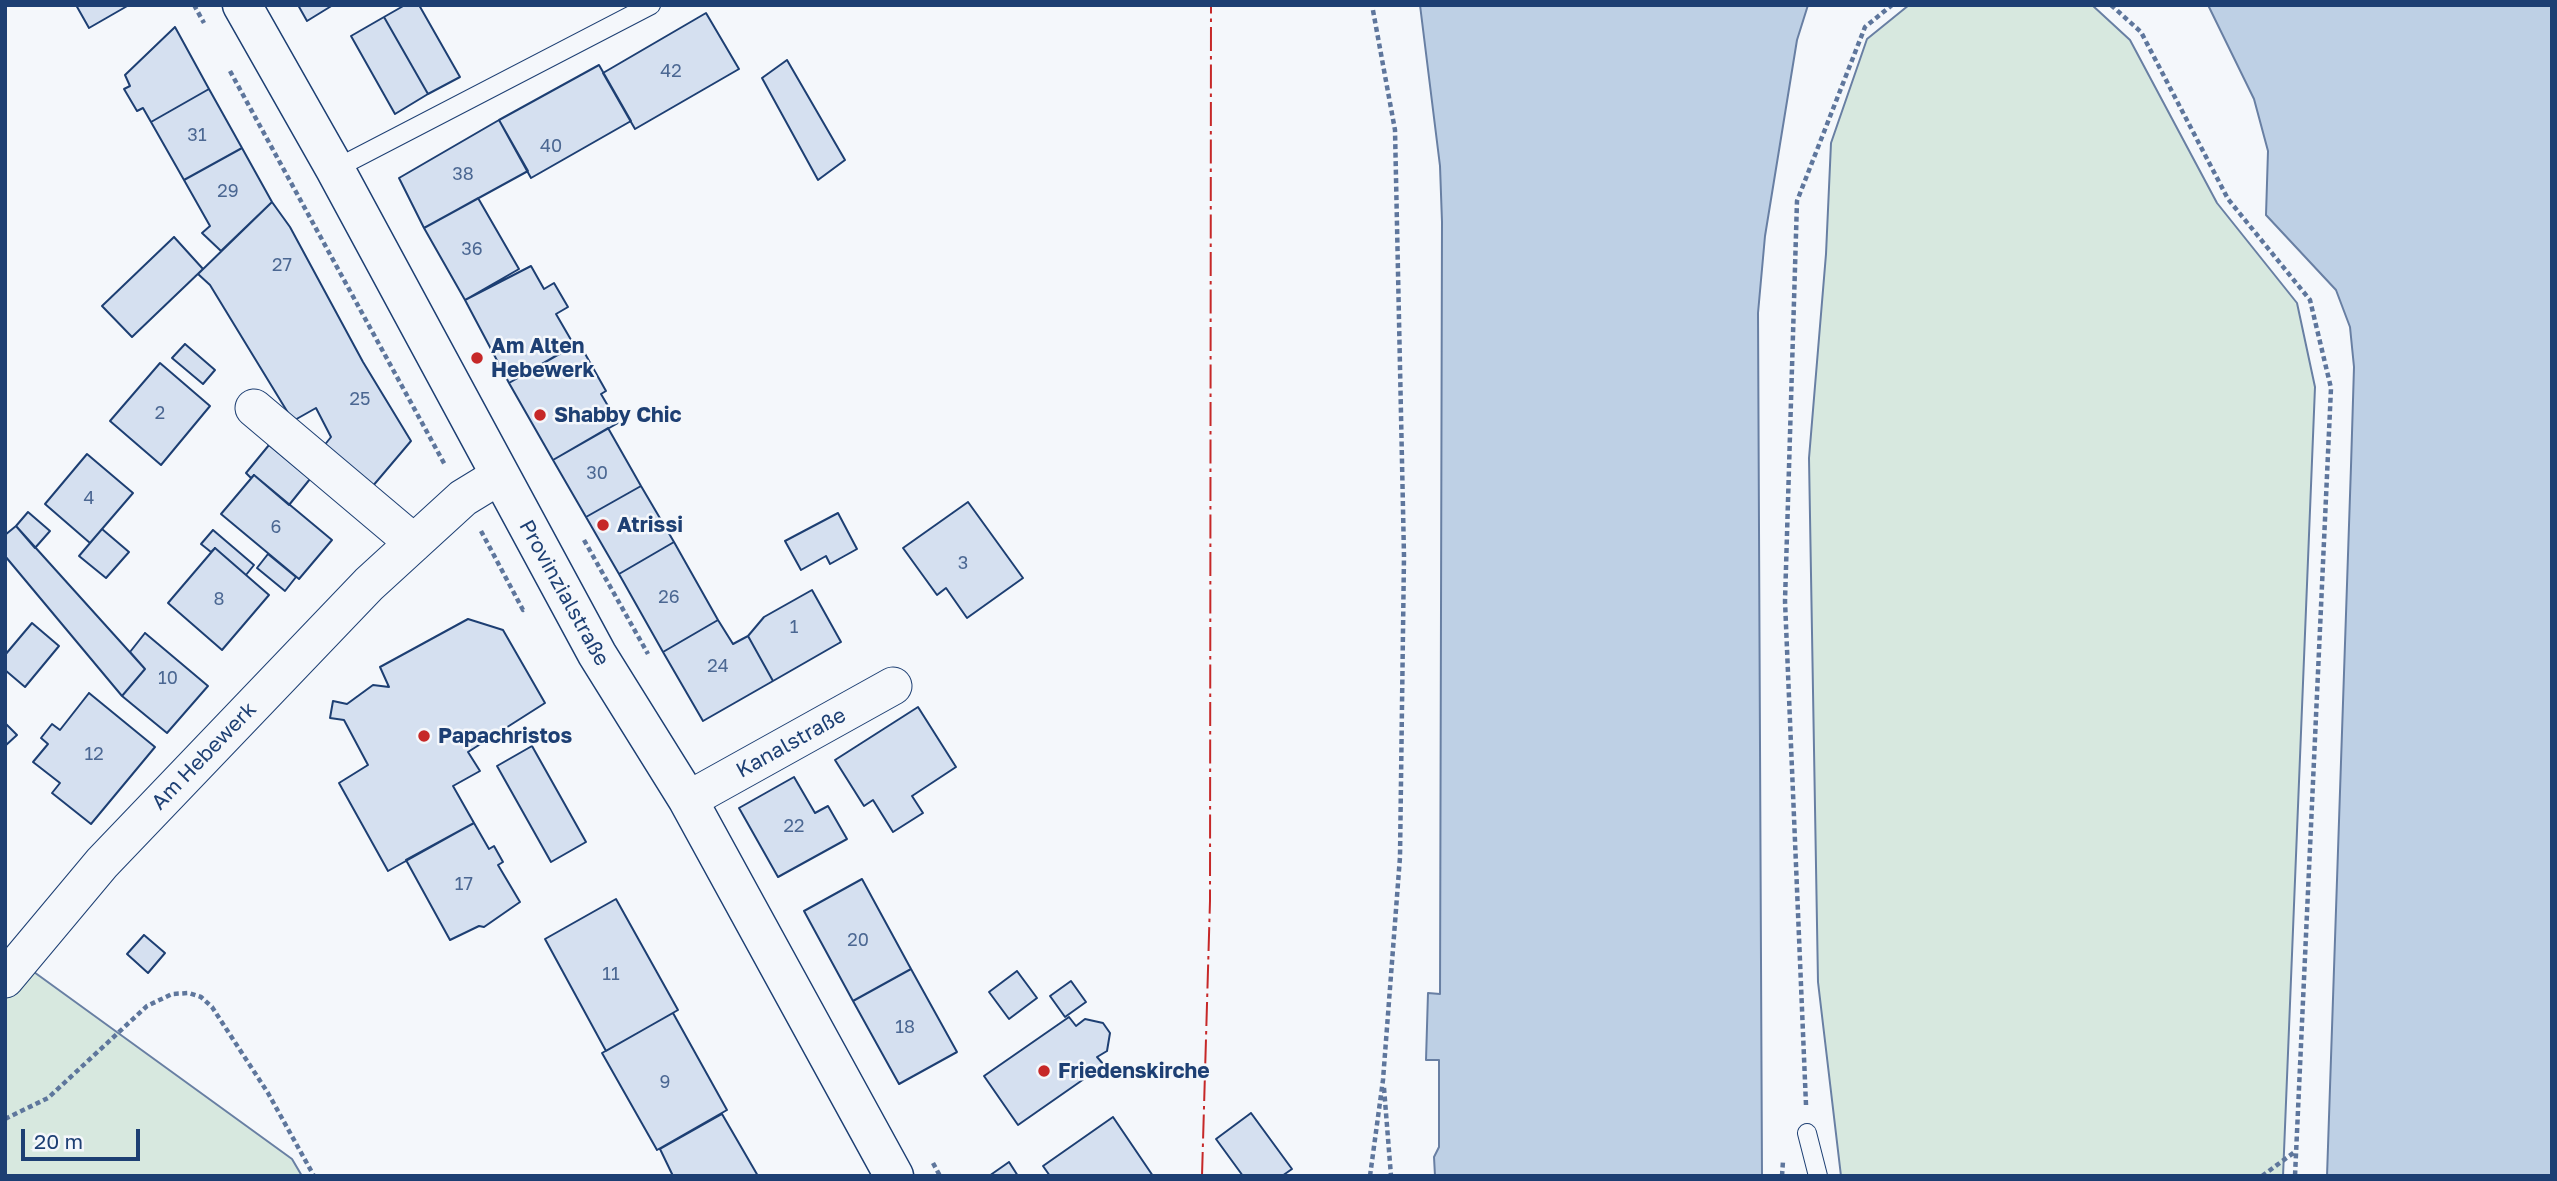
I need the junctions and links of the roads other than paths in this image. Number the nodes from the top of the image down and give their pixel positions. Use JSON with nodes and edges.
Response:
{"nodes":[{"id":1,"x":242,"y":5,"type":"edge"},
{"id":2,"x":650,"y":5,"type":"edge"},
{"id":3,"x":335,"y":169,"type":"junction"},
{"id":4,"x":254,"y":408,"type":"dead end"},
{"id":5,"x":499,"y":476,"type":"junction"},
{"id":6,"x":414,"y":543,"type":"junction"},
{"id":7,"x":893,"y":686,"type":"dead end"},
{"id":8,"x":688,"y":800,"type":"junction"},
{"id":9,"x":5,"y":979,"type":"edge"},
{"id":10,"x":1807,"y":1133,"type":"road end"},
{"id":11,"x":894,"y":1176,"type":"edge"},
{"id":12,"x":1818,"y":1176,"type":"edge"}],
"edges":[{"from":1,"to":3,"type":"main road","name":"Provinzialstraße"},
{"from":2,"to":3,"type":"lane"},
{"from":3,"to":5,"type":"main road","name":"Provinzialstraße"},
{"from":4,"to":6,"type":"street"},
{"from":5,"to":6,"type":"street","name":"Am Hebewerk"},
{"from":5,"to":8,"type":"main road","name":"Provinzialstraße"},
{"from":6,"to":9,"type":"street","name":"Am Hebewerk"},
{"from":7,"to":8,"type":"street","name":"Kanalstraße"},
{"from":8,"to":11,"type":"main road","name":"Provinzialstraße"},
{"from":10,"to":12,"type":"lane"}]}
